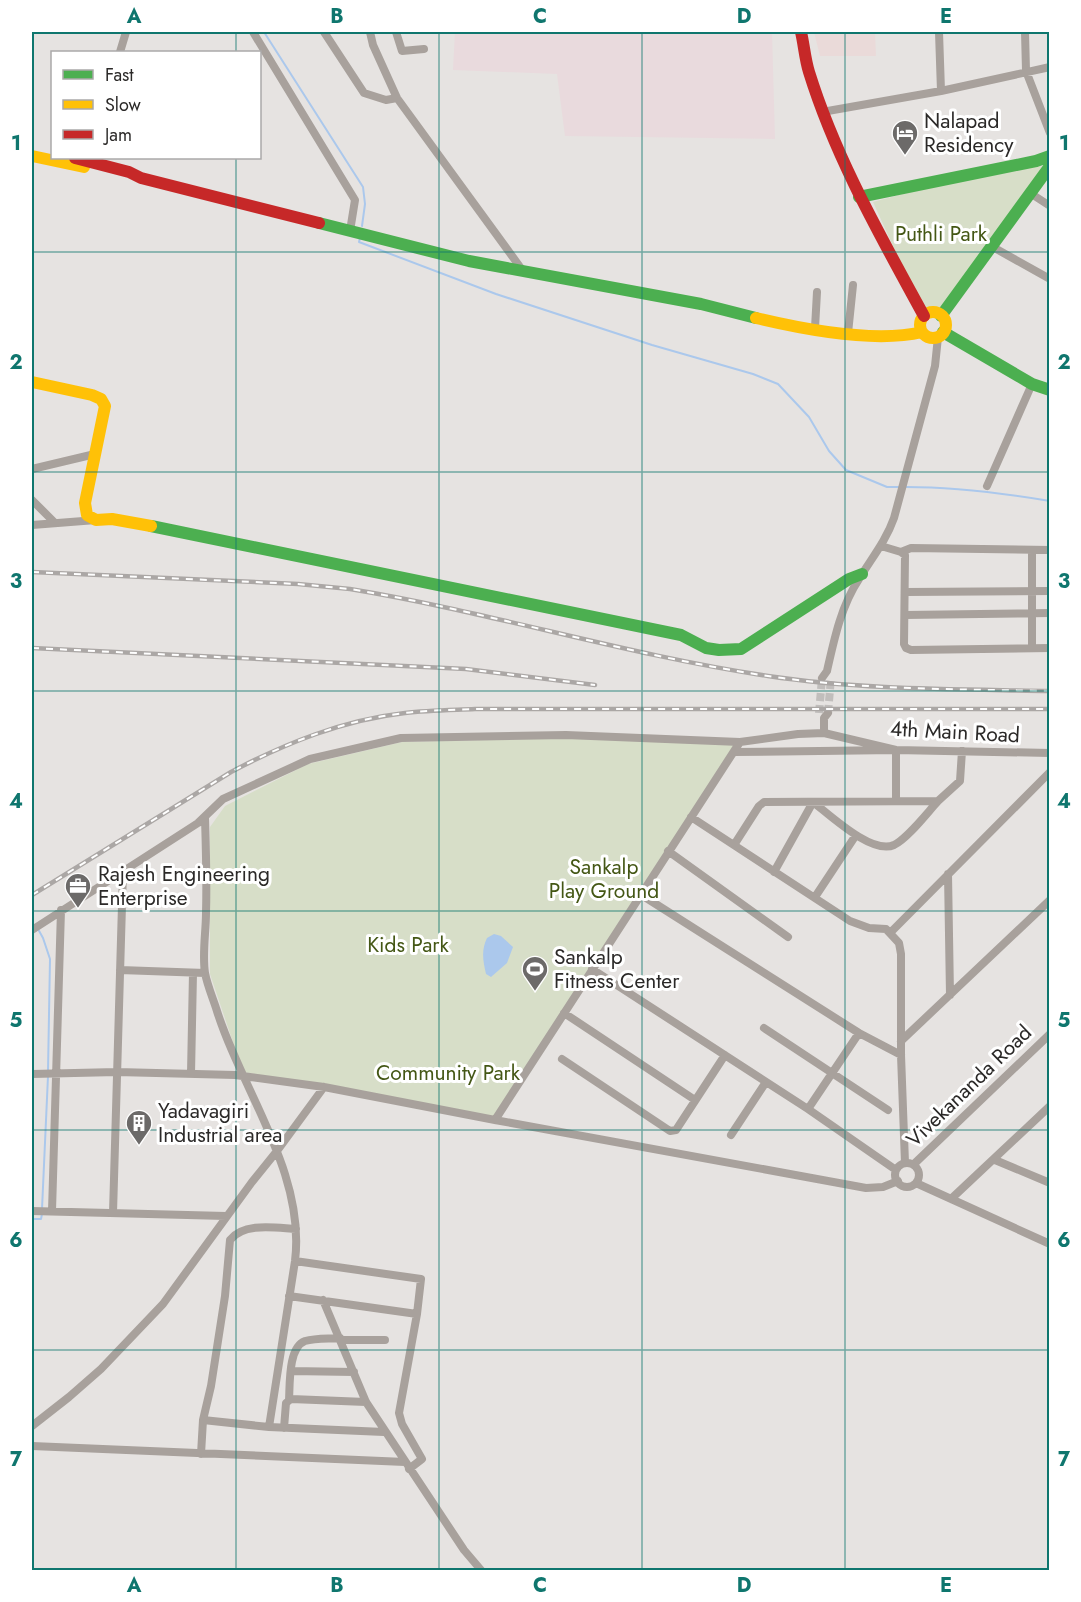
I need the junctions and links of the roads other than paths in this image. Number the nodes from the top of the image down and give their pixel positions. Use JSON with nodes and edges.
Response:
{"nodes":[{"id":1,"x":126,"y":32,"type":"edge"},
{"id":2,"x":254,"y":32,"type":"edge"},
{"id":3,"x":324,"y":32,"type":"edge"},
{"id":4,"x":370,"y":32,"type":"edge"},
{"id":5,"x":396,"y":32,"type":"edge"},
{"id":6,"x":801,"y":32,"type":"edge"},
{"id":7,"x":939,"y":32,"type":"edge"},
{"id":8,"x":1025,"y":32,"type":"edge"},
{"id":9,"x":424,"y":49,"type":"dead end"},
{"id":10,"x":120,"y":51,"type":"edge"},
{"id":11,"x":1050,"y":67,"type":"edge"},
{"id":12,"x":1026,"y":70,"type":"junction"},
{"id":13,"x":941,"y":91,"type":"junction"},
{"id":14,"x":397,"y":98,"type":"junction"},
{"id":15,"x":822,"y":112,"type":"junction"},
{"id":16,"x":1050,"y":133,"type":"edge"},
{"id":17,"x":32,"y":147,"type":"edge"},
{"id":18,"x":51,"y":152,"type":"edge"},
{"id":19,"x":32,"y":156,"type":"edge"},
{"id":20,"x":1050,"y":156,"type":"edge"},
{"id":21,"x":94,"y":160,"type":"edge"},
{"id":22,"x":1050,"y":166,"type":"edge"},
{"id":23,"x":141,"y":178,"type":"junction"},
{"id":24,"x":1030,"y":193,"type":"junction"},
{"id":25,"x":859,"y":197,"type":"junction"},
{"id":26,"x":1050,"y":206,"type":"edge"},
{"id":27,"x":350,"y":231,"type":"junction"},
{"id":28,"x":992,"y":246,"type":"junction"},
{"id":29,"x":523,"y":271,"type":"junction"},
{"id":30,"x":1050,"y":279,"type":"edge"},
{"id":31,"x":853,"y":285,"type":"dead end"},
{"id":32,"x":817,"y":292,"type":"dead end"},
{"id":33,"x":924,"y":316,"type":"junction"},
{"id":34,"x":941,"y":316,"type":"junction"},
{"id":35,"x":815,"y":328,"type":"junction"},
{"id":36,"x":922,"y":332,"type":"junction"},
{"id":37,"x":848,"y":333,"type":"junction"},
{"id":38,"x":941,"y":334,"type":"junction"},
{"id":39,"x":32,"y":382,"type":"edge"},
{"id":40,"x":1032,"y":384,"type":"junction"},
{"id":41,"x":1050,"y":390,"type":"edge"},
{"id":42,"x":95,"y":454,"type":"junction"},
{"id":43,"x":32,"y":469,"type":"edge"},
{"id":44,"x":987,"y":486,"type":"dead end"},
{"id":45,"x":32,"y":500,"type":"edge"},
{"id":46,"x":96,"y":520,"type":"junction"},
{"id":47,"x":55,"y":523,"type":"junction"},
{"id":48,"x":32,"y":525,"type":"edge"},
{"id":49,"x":881,"y":546,"type":"junction"},
{"id":50,"x":1032,"y":550,"type":"junction"},
{"id":51,"x":1050,"y":550,"type":"edge"},
{"id":52,"x":901,"y":552,"type":"junction"},
{"id":53,"x":862,"y":574,"type":"junction"},
{"id":54,"x":1032,"y":591,"type":"junction"},
{"id":55,"x":1050,"y":591,"type":"edge"},
{"id":56,"x":906,"y":592,"type":"junction"},
{"id":57,"x":1032,"y":612,"type":"junction"},
{"id":58,"x":1050,"y":613,"type":"edge"},
{"id":59,"x":905,"y":615,"type":"junction"},
{"id":60,"x":1032,"y":648,"type":"junction"},
{"id":61,"x":1050,"y":648,"type":"edge"},
{"id":62,"x":826,"y":676,"type":"tunnel mouth"},
{"id":63,"x":824,"y":715,"type":"tunnel mouth"},
{"id":64,"x":824,"y":733,"type":"junction"},
{"id":65,"x":740,"y":742,"type":"junction"},
{"id":66,"x":896,"y":750,"type":"junction"},
{"id":67,"x":962,"y":751,"type":"junction"},
{"id":68,"x":734,"y":752,"type":"junction"},
{"id":69,"x":1050,"y":753,"type":"edge"},
{"id":70,"x":1050,"y":772,"type":"edge"},
{"id":71,"x":896,"y":801,"type":"junction"},
{"id":72,"x":938,"y":801,"type":"junction"},
{"id":73,"x":813,"y":802,"type":"junction"},
{"id":74,"x":691,"y":817,"type":"junction"},
{"id":75,"x":205,"y":818,"type":"junction"},
{"id":76,"x":856,"y":835,"type":"junction"},
{"id":77,"x":734,"y":845,"type":"junction"},
{"id":78,"x":669,"y":851,"type":"junction"},
{"id":79,"x":123,"y":871,"type":"junction"},
{"id":80,"x":774,"y":872,"type":"junction"},
{"id":81,"x":948,"y":874,"type":"junction"},
{"id":82,"x":640,"y":894,"type":"junction"},
{"id":83,"x":815,"y":897,"type":"junction"},
{"id":84,"x":1050,"y":900,"type":"edge"},
{"id":85,"x":61,"y":910,"type":"junction"},
{"id":86,"x":35,"y":928,"type":"edge"},
{"id":87,"x":890,"y":933,"type":"junction"},
{"id":88,"x":788,"y":937,"type":"dead end"},
{"id":89,"x":592,"y":969,"type":"junction"},
{"id":90,"x":120,"y":970,"type":"junction"},
{"id":91,"x":193,"y":973,"type":"junction"},
{"id":92,"x":205,"y":973,"type":"junction"},
{"id":93,"x":950,"y":995,"type":"junction"},
{"id":94,"x":564,"y":1012,"type":"junction"},
{"id":95,"x":764,"y":1028,"type":"dead end"},
{"id":96,"x":859,"y":1033,"type":"junction"},
{"id":97,"x":1050,"y":1034,"type":"edge"},
{"id":98,"x":901,"y":1041,"type":"junction"},
{"id":99,"x":725,"y":1055,"type":"junction"},
{"id":100,"x":901,"y":1055,"type":"junction"},
{"id":101,"x":562,"y":1059,"type":"dead end"},
{"id":102,"x":117,"y":1072,"type":"junction"},
{"id":103,"x":36,"y":1073,"type":"edge"},
{"id":104,"x":55,"y":1073,"type":"junction"},
{"id":105,"x":830,"y":1073,"type":"junction"},
{"id":106,"x":191,"y":1074,"type":"junction"},
{"id":107,"x":242,"y":1076,"type":"junction"},
{"id":108,"x":766,"y":1082,"type":"junction"},
{"id":109,"x":324,"y":1087,"type":"junction"},
{"id":110,"x":695,"y":1100,"type":"junction"},
{"id":111,"x":1050,"y":1106,"type":"edge"},
{"id":112,"x":808,"y":1109,"type":"junction"},
{"id":113,"x":888,"y":1110,"type":"dead end"},
{"id":114,"x":495,"y":1120,"type":"junction"},
{"id":115,"x":731,"y":1135,"type":"dead end"},
{"id":116,"x":278,"y":1151,"type":"junction"},
{"id":117,"x":995,"y":1160,"type":"junction"},
{"id":118,"x":905,"y":1163,"type":"junction"},
{"id":119,"x":914,"y":1164,"type":"junction"},
{"id":120,"x":896,"y":1170,"type":"junction"},
{"id":121,"x":897,"y":1182,"type":"junction"},
{"id":122,"x":916,"y":1183,"type":"junction"},
{"id":123,"x":1050,"y":1183,"type":"edge"},
{"id":124,"x":951,"y":1199,"type":"junction"},
{"id":125,"x":33,"y":1210,"type":"edge"},
{"id":126,"x":50,"y":1211,"type":"junction"},
{"id":127,"x":113,"y":1213,"type":"junction"},
{"id":128,"x":226,"y":1216,"type":"junction"},
{"id":129,"x":219,"y":1227,"type":"junction"},
{"id":130,"x":296,"y":1229,"type":"junction"},
{"id":131,"x":233,"y":1237,"type":"junction"},
{"id":132,"x":1050,"y":1244,"type":"edge"},
{"id":133,"x":295,"y":1261,"type":"junction"},
{"id":134,"x":289,"y":1296,"type":"junction"},
{"id":135,"x":323,"y":1300,"type":"junction"},
{"id":136,"x":417,"y":1314,"type":"junction"},
{"id":137,"x":340,"y":1339,"type":"junction"},
{"id":138,"x":385,"y":1340,"type":"dead end"},
{"id":139,"x":291,"y":1371,"type":"junction"},
{"id":140,"x":354,"y":1372,"type":"junction"},
{"id":141,"x":289,"y":1400,"type":"junction"},
{"id":142,"x":366,"y":1402,"type":"junction"},
{"id":143,"x":202,"y":1420,"type":"junction"},
{"id":144,"x":32,"y":1426,"type":"edge"},
{"id":145,"x":269,"y":1427,"type":"junction"},
{"id":146,"x":284,"y":1428,"type":"junction"},
{"id":147,"x":384,"y":1432,"type":"junction"},
{"id":148,"x":32,"y":1446,"type":"edge"},
{"id":149,"x":201,"y":1454,"type":"junction"},
{"id":150,"x":407,"y":1466,"type":"junction"},
{"id":151,"x":480,"y":1570,"type":"edge"}],
"edges":[{"from":1,"to":10,"type":"street"},
{"from":2,"to":27,"type":"street"},
{"from":3,"to":14,"type":"street"},
{"from":4,"to":14,"type":"street"},
{"from":5,"to":9,"type":"street"},
{"from":6,"to":15,"type":"street"},
{"from":7,"to":13,"type":"street"},
{"from":8,"to":12,"type":"street"},
{"from":11,"to":12,"type":"street"},
{"from":12,"to":13,"type":"street"},
{"from":12,"to":16,"type":"street"},
{"from":13,"to":15,"type":"street"},
{"from":14,"to":29,"type":"street"},
{"from":15,"to":25,"type":"street"},
{"from":17,"to":18,"type":"street"},
{"from":19,"to":23,"type":"street"},
{"from":20,"to":25,"type":"street"},
{"from":21,"to":23,"type":"street"},
{"from":22,"to":24,"type":"street"},
{"from":23,"to":27,"type":"street"},
{"from":24,"to":26,"type":"street"},
{"from":24,"to":28,"type":"street"},
{"from":25,"to":33,"type":"street"},
{"from":27,"to":29,"type":"street"},
{"from":28,"to":30,"type":"street"},
{"from":28,"to":34,"type":"street"},
{"from":29,"to":35,"type":"street"},
{"from":31,"to":37,"type":"street"},
{"from":32,"to":35,"type":"street"},
{"from":33,"to":34,"type":"street"},
{"from":33,"to":36,"type":"street"},
{"from":34,"to":38,"type":"street"},
{"from":35,"to":37,"type":"street"},
{"from":36,"to":37,"type":"street"},
{"from":36,"to":38,"type":"street"},
{"from":38,"to":40,"type":"street"},
{"from":38,"to":49,"type":"street"},
{"from":39,"to":42,"type":"street"},
{"from":40,"to":41,"type":"street"},
{"from":40,"to":44,"type":"street"},
{"from":42,"to":43,"type":"street"},
{"from":42,"to":46,"type":"street"},
{"from":45,"to":47,"type":"street"},
{"from":46,"to":47,"type":"street"},
{"from":46,"to":53,"type":"street"},
{"from":47,"to":48,"type":"street"},
{"from":49,"to":52,"type":"street"},
{"from":49,"to":53,"type":"street"},
{"from":50,"to":51,"type":"street"},
{"from":50,"to":52,"type":"street"},
{"from":50,"to":54,"type":"street"},
{"from":52,"to":56,"type":"street"},
{"from":53,"to":62,"type":"street"},
{"from":54,"to":55,"type":"street"},
{"from":54,"to":56,"type":"street"},
{"from":54,"to":57,"type":"street"},
{"from":56,"to":59,"type":"street"},
{"from":57,"to":58,"type":"street"},
{"from":57,"to":59,"type":"street"},
{"from":57,"to":60,"type":"street"},
{"from":59,"to":60,"type":"street"},
{"from":60,"to":61,"type":"street"},
{"from":63,"to":64,"type":"street"},
{"from":64,"to":65,"type":"street","name":"4th Main Road"},
{"from":64,"to":66,"type":"street","name":"4th Main Road"},
{"from":65,"to":68,"type":"street"},
{"from":65,"to":75,"type":"street","name":"4th Main Road"},
{"from":66,"to":67,"type":"street","name":"4th Main Road"},
{"from":66,"to":68,"type":"street"},
{"from":66,"to":71,"type":"street"},
{"from":67,"to":69,"type":"street","name":"4th Main Road"},
{"from":67,"to":72,"type":"street"},
{"from":68,"to":74,"type":"street"},
{"from":70,"to":81,"type":"street"},
{"from":71,"to":72,"type":"street"},
{"from":71,"to":73,"type":"street"},
{"from":72,"to":76,"type":"street"},
{"from":73,"to":76,"type":"street"},
{"from":73,"to":77,"type":"street"},
{"from":73,"to":80,"type":"street"},
{"from":74,"to":77,"type":"street"},
{"from":74,"to":78,"type":"street"},
{"from":75,"to":79,"type":"street","name":"4th Main Road"},
{"from":75,"to":92,"type":"street"},
{"from":76,"to":83,"type":"street"},
{"from":77,"to":80,"type":"street"},
{"from":78,"to":82,"type":"street"},
{"from":78,"to":88,"type":"street"},
{"from":79,"to":85,"type":"street","name":"4th Main Road"},
{"from":79,"to":90,"type":"street"},
{"from":80,"to":83,"type":"street"},
{"from":81,"to":87,"type":"street"},
{"from":81,"to":93,"type":"street"},
{"from":82,"to":89,"type":"street"},
{"from":82,"to":96,"type":"street"},
{"from":83,"to":87,"type":"street"},
{"from":84,"to":93,"type":"street"},
{"from":85,"to":86,"type":"street","name":"4th Main Road"},
{"from":85,"to":104,"type":"street"},
{"from":87,"to":98,"type":"street"},
{"from":89,"to":94,"type":"street"},
{"from":89,"to":99,"type":"street"},
{"from":90,"to":91,"type":"street"},
{"from":90,"to":102,"type":"street"},
{"from":91,"to":92,"type":"street"},
{"from":91,"to":106,"type":"street"},
{"from":92,"to":107,"type":"street"},
{"from":93,"to":98,"type":"street"},
{"from":94,"to":110,"type":"street"},
{"from":94,"to":114,"type":"street"},
{"from":95,"to":105,"type":"street"},
{"from":96,"to":100,"type":"street"},
{"from":96,"to":105,"type":"street"},
{"from":97,"to":119,"type":"street","name":"Vivekananda Road"},
{"from":98,"to":100,"type":"street"},
{"from":99,"to":108,"type":"street"},
{"from":99,"to":110,"type":"street"},
{"from":100,"to":118,"type":"street"},
{"from":101,"to":110,"type":"street"},
{"from":102,"to":104,"type":"street"},
{"from":102,"to":106,"type":"street"},
{"from":102,"to":127,"type":"street"},
{"from":103,"to":104,"type":"street"},
{"from":104,"to":126,"type":"street"},
{"from":105,"to":112,"type":"street"},
{"from":105,"to":113,"type":"street"},
{"from":106,"to":107,"type":"street"},
{"from":107,"to":109,"type":"street"},
{"from":107,"to":116,"type":"street"},
{"from":108,"to":112,"type":"street"},
{"from":108,"to":115,"type":"street"},
{"from":109,"to":114,"type":"street"},
{"from":109,"to":116,"type":"street"},
{"from":111,"to":117,"type":"street"},
{"from":112,"to":120,"type":"street"},
{"from":114,"to":121,"type":"street"},
{"from":116,"to":128,"type":"street"},
{"from":116,"to":130,"type":"street"},
{"from":117,"to":123,"type":"street"},
{"from":117,"to":124,"type":"street"},
{"from":118,"to":119,"type":"street"},
{"from":118,"to":120,"type":"street"},
{"from":119,"to":122,"type":"street"},
{"from":120,"to":121,"type":"street"},
{"from":121,"to":122,"type":"street"},
{"from":122,"to":124,"type":"street"},
{"from":124,"to":132,"type":"street"},
{"from":125,"to":126,"type":"street"},
{"from":126,"to":127,"type":"street"},
{"from":127,"to":128,"type":"street"},
{"from":128,"to":129,"type":"street"},
{"from":129,"to":131,"type":"street"},
{"from":129,"to":144,"type":"street"},
{"from":130,"to":131,"type":"street"},
{"from":130,"to":133,"type":"street"},
{"from":131,"to":143,"type":"street"},
{"from":133,"to":134,"type":"street"},
{"from":133,"to":136,"type":"street"},
{"from":134,"to":135,"type":"street"},
{"from":134,"to":145,"type":"street"},
{"from":135,"to":136,"type":"street"},
{"from":135,"to":137,"type":"street"},
{"from":136,"to":150,"type":"street"},
{"from":137,"to":138,"type":"street"},
{"from":137,"to":139,"type":"street"},
{"from":137,"to":140,"type":"street"},
{"from":139,"to":140,"type":"street"},
{"from":139,"to":141,"type":"street"},
{"from":140,"to":142,"type":"street"},
{"from":141,"to":142,"type":"street"},
{"from":141,"to":146,"type":"street"},
{"from":142,"to":147,"type":"street"},
{"from":143,"to":145,"type":"street"},
{"from":143,"to":149,"type":"street"},
{"from":145,"to":146,"type":"street"},
{"from":146,"to":147,"type":"street"},
{"from":147,"to":150,"type":"street"},
{"from":148,"to":149,"type":"street"},
{"from":149,"to":150,"type":"street"},
{"from":150,"to":151,"type":"street"}]}
